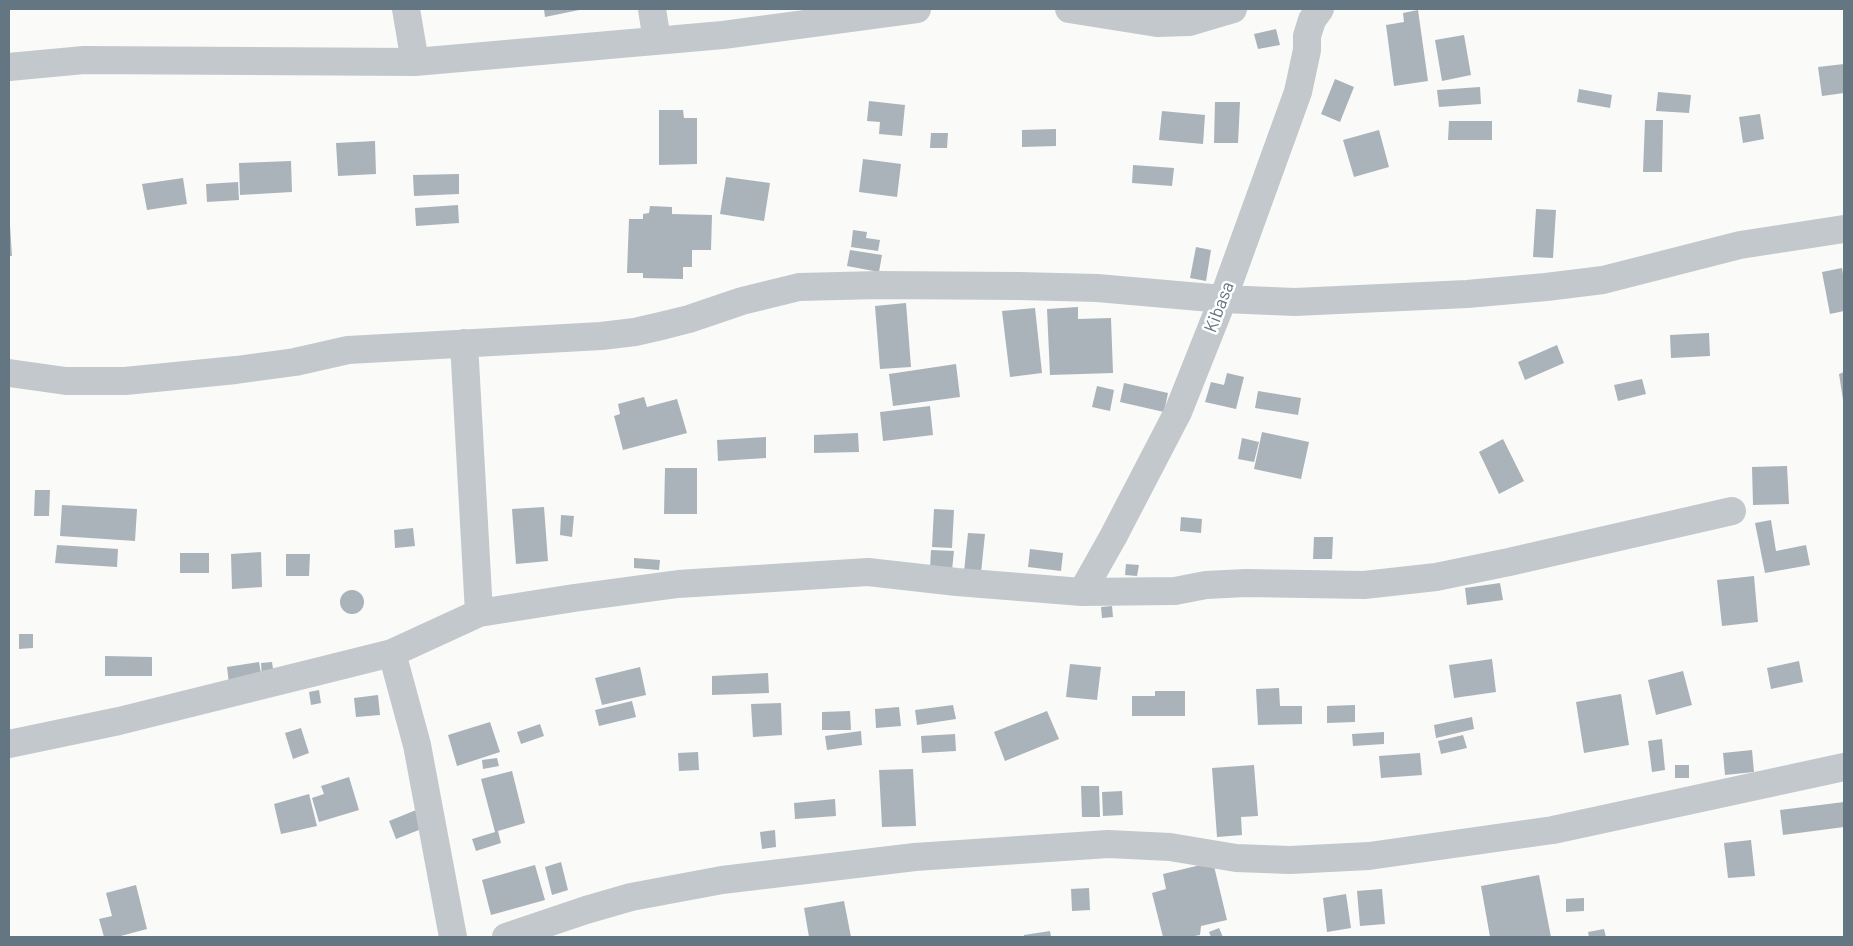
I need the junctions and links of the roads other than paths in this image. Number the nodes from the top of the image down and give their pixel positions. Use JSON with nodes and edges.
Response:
{"nodes":[{"id":1,"x":406,"y":9,"type":"edge"},
{"id":2,"x":652,"y":9,"type":"edge"},
{"id":3,"x":917,"y":9,"type":"edge"},
{"id":4,"x":1069,"y":9,"type":"edge"},
{"id":5,"x":1232,"y":9,"type":"edge"},
{"id":6,"x":1320,"y":9,"type":"edge"},
{"id":7,"x":1096,"y":11,"type":"edge"},
{"id":8,"x":658,"y":41,"type":"junction"},
{"id":9,"x":415,"y":62,"type":"junction"},
{"id":10,"x":9,"y":67,"type":"edge"},
{"id":11,"x":1844,"y":229,"type":"edge"},
{"id":12,"x":1223,"y":299,"type":"junction"},
{"id":13,"x":464,"y":343,"type":"junction"},
{"id":14,"x":9,"y":373,"type":"edge"},
{"id":15,"x":1732,"y":511,"type":"dead end"},
{"id":16,"x":1082,"y":592,"type":"junction"},
{"id":17,"x":479,"y":613,"type":"junction"},
{"id":18,"x":392,"y":653,"type":"junction"},
{"id":19,"x":9,"y":744,"type":"edge"},
{"id":20,"x":1844,"y":767,"type":"edge"},
{"id":21,"x":453,"y":937,"type":"edge"},
{"id":22,"x":506,"y":937,"type":"edge"}],
"edges":[{"from":1,"to":9,"type":"street"},
{"from":2,"to":8,"type":"street"},
{"from":3,"to":8,"type":"street"},
{"from":4,"to":7,"type":"street"},
{"from":5,"to":7,"type":"street"},
{"from":6,"to":12,"type":"street","name":"Kibasa"},
{"from":8,"to":9,"type":"street"},
{"from":9,"to":10,"type":"street"},
{"from":11,"to":12,"type":"street"},
{"from":12,"to":13,"type":"street"},
{"from":12,"to":16,"type":"street","name":"Kibasa"},
{"from":13,"to":14,"type":"street"},
{"from":13,"to":17,"type":"street"},
{"from":15,"to":16,"type":"street"},
{"from":16,"to":17,"type":"street"},
{"from":17,"to":18,"type":"street"},
{"from":18,"to":19,"type":"street"},
{"from":18,"to":21,"type":"street"},
{"from":20,"to":22,"type":"street"}]}
